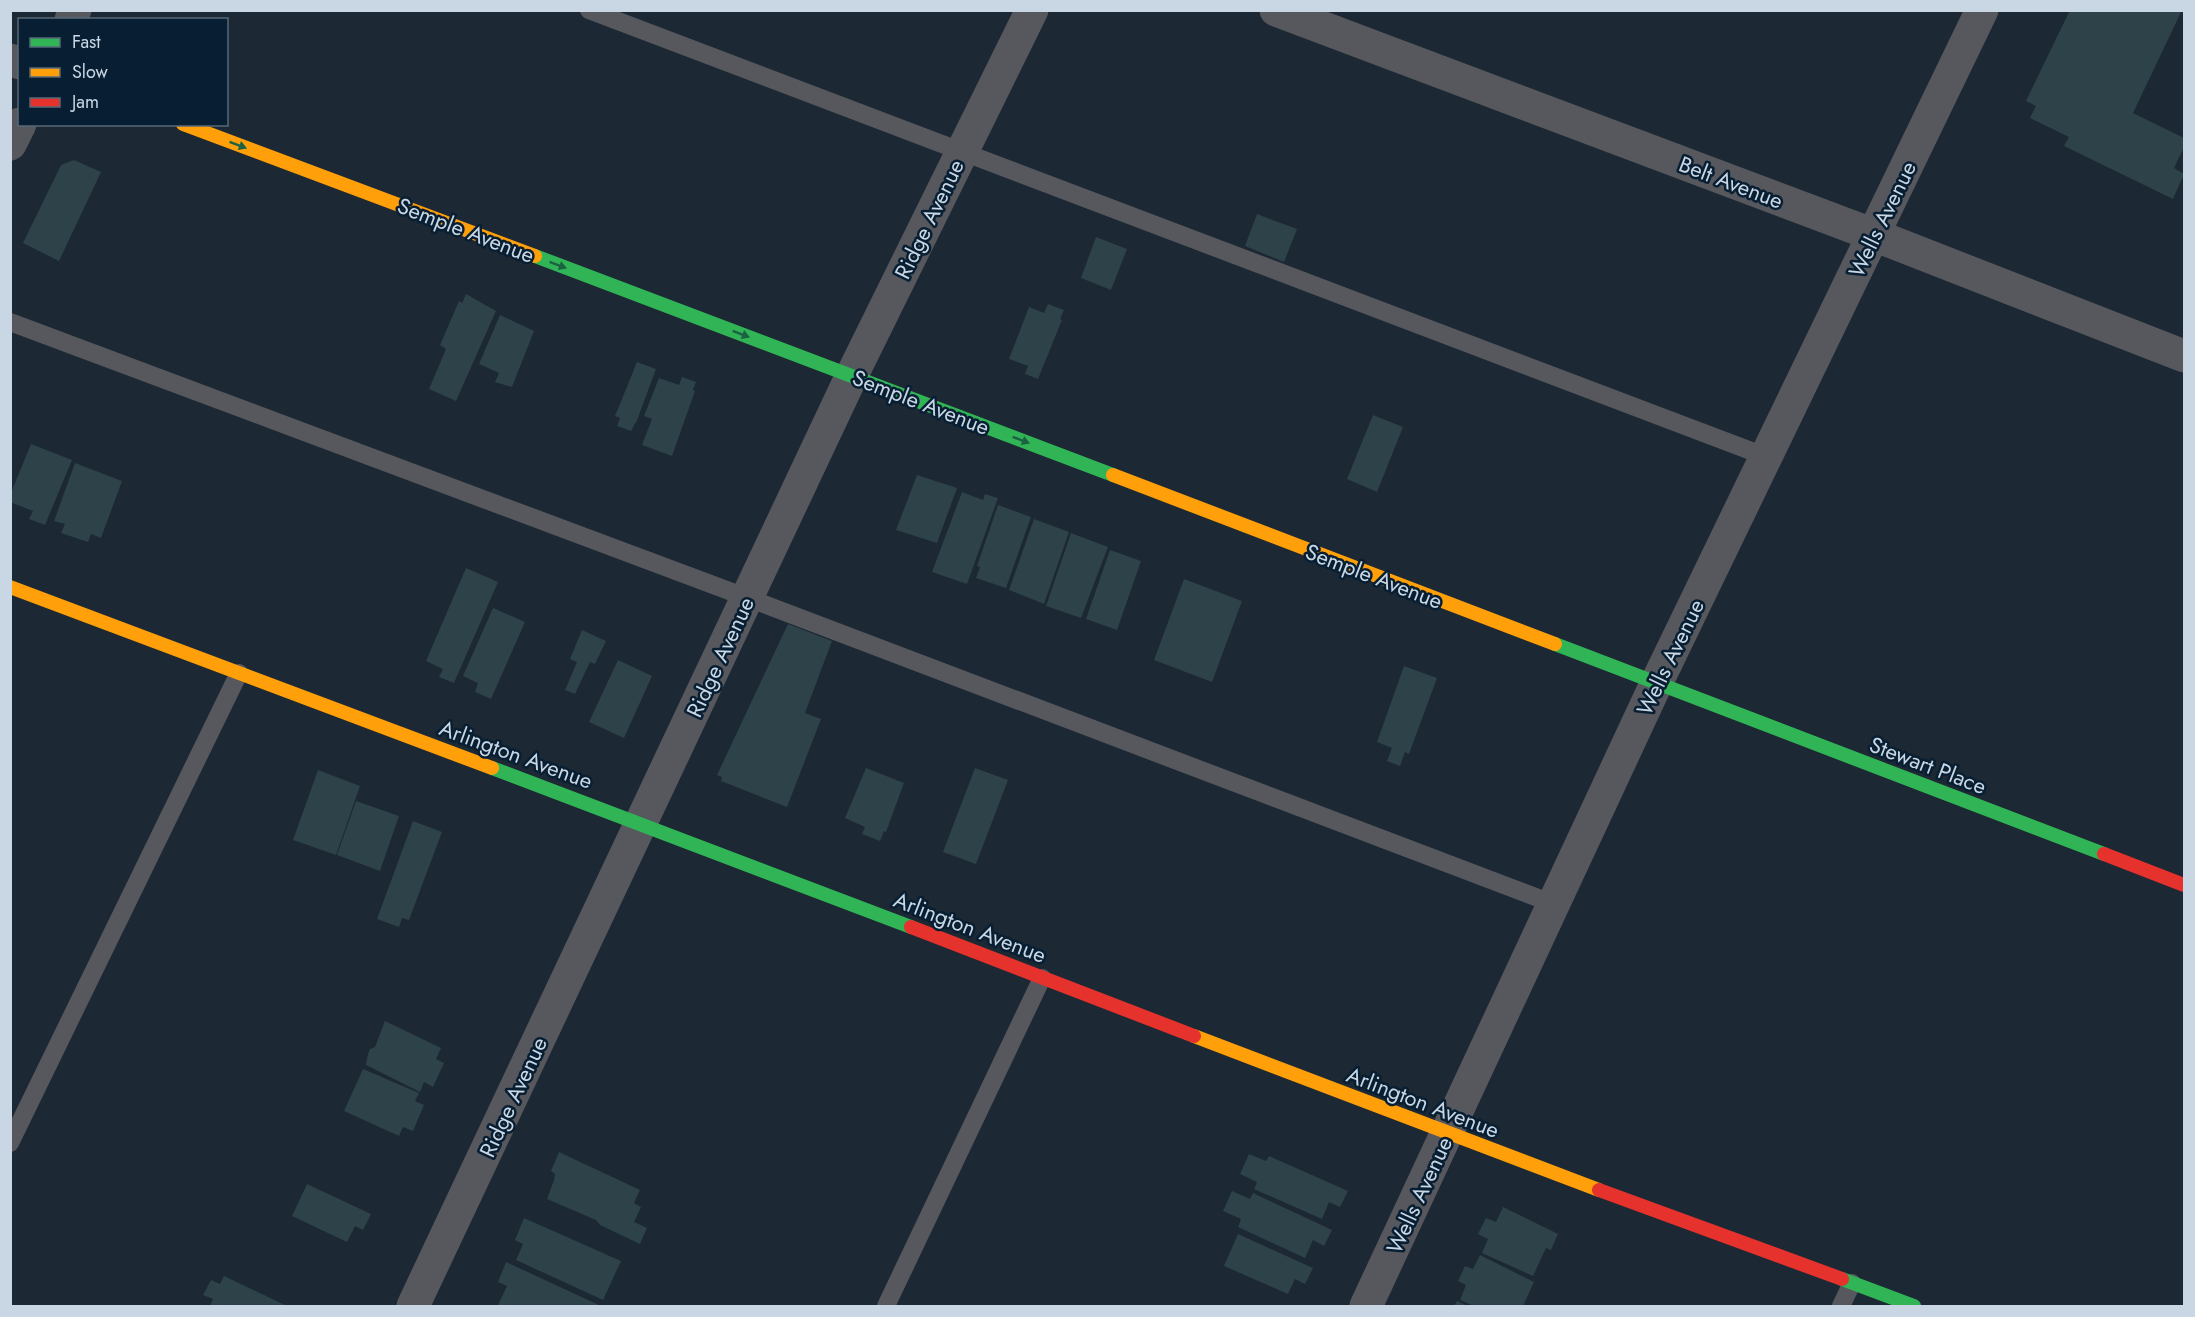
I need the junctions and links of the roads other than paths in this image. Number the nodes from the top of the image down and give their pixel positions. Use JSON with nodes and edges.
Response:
{"nodes":[{"id":1,"x":589,"y":10,"type":"edge"},
{"id":2,"x":1032,"y":10,"type":"edge"},
{"id":3,"x":1276,"y":10,"type":"edge"},
{"id":4,"x":1977,"y":12,"type":"edge"},
{"id":5,"x":19,"y":126,"type":"edge"},
{"id":6,"x":188,"y":126,"type":"edge"},
{"id":7,"x":10,"y":144,"type":"edge"},
{"id":8,"x":963,"y":151,"type":"junction"},
{"id":9,"x":1874,"y":236,"type":"junction"},
{"id":10,"x":10,"y":322,"type":"edge"},
{"id":11,"x":2184,"y":356,"type":"edge"},
{"id":12,"x":852,"y":375,"type":"junction"},
{"id":13,"x":1767,"y":457,"type":"junction"},
{"id":14,"x":10,"y":587,"type":"edge"},
{"id":15,"x":748,"y":598,"type":"junction"},
{"id":16,"x":239,"y":673,"type":"junction"},
{"id":17,"x":1656,"y":684,"type":"junction"},
{"id":18,"x":642,"y":824,"type":"junction"},
{"id":19,"x":2184,"y":885,"type":"edge"},
{"id":20,"x":1554,"y":904,"type":"junction"},
{"id":21,"x":1042,"y":978,"type":"junction"},
{"id":22,"x":1448,"y":1134,"type":"junction"},
{"id":23,"x":10,"y":1143,"type":"edge"},
{"id":24,"x":1852,"y":1284,"type":"junction"},
{"id":25,"x":413,"y":1306,"type":"edge"},
{"id":26,"x":886,"y":1306,"type":"edge"},
{"id":27,"x":1366,"y":1306,"type":"edge"},
{"id":28,"x":1841,"y":1306,"type":"edge"},
{"id":29,"x":1914,"y":1306,"type":"edge"}],
"edges":[{"from":1,"to":8,"type":"lane"},
{"from":2,"to":8,"type":"street","name":"Ridge Avenue"},
{"from":3,"to":9,"type":"street","name":"Belt Avenue"},
{"from":4,"to":9,"type":"street","name":"Wells Avenue"},
{"from":5,"to":7,"type":"street"},
{"from":6,"to":12,"type":"street","name":"Semple Avenue","one_way":true},
{"from":8,"to":12,"type":"street","name":"Ridge Avenue"},
{"from":8,"to":13,"type":"lane"},
{"from":9,"to":11,"type":"street","name":"Belt Avenue"},
{"from":9,"to":13,"type":"street","name":"Wells Avenue"},
{"from":10,"to":15,"type":"lane"},
{"from":12,"to":15,"type":"street","name":"Ridge Avenue"},
{"from":12,"to":17,"type":"street","name":"Semple Avenue","one_way":true},
{"from":13,"to":17,"type":"street","name":"Wells Avenue"},
{"from":14,"to":16,"type":"street","name":"Arlington Avenue"},
{"from":15,"to":18,"type":"street","name":"Ridge Avenue"},
{"from":15,"to":20,"type":"lane"},
{"from":16,"to":18,"type":"street","name":"Arlington Avenue"},
{"from":16,"to":23,"type":"lane"},
{"from":17,"to":19,"type":"street","name":"Stewart Place"},
{"from":17,"to":20,"type":"street","name":"Wells Avenue"},
{"from":18,"to":21,"type":"street","name":"Arlington Avenue"},
{"from":18,"to":25,"type":"street","name":"Ridge Avenue"},
{"from":20,"to":22,"type":"street","name":"Wells Avenue"},
{"from":21,"to":22,"type":"street","name":"Arlington Avenue"},
{"from":21,"to":26,"type":"lane"},
{"from":22,"to":24,"type":"street","name":"Arlington Avenue"},
{"from":22,"to":27,"type":"street","name":"Wells Avenue"},
{"from":24,"to":28,"type":"lane"},
{"from":24,"to":29,"type":"street","name":"Arlington Avenue"}]}
